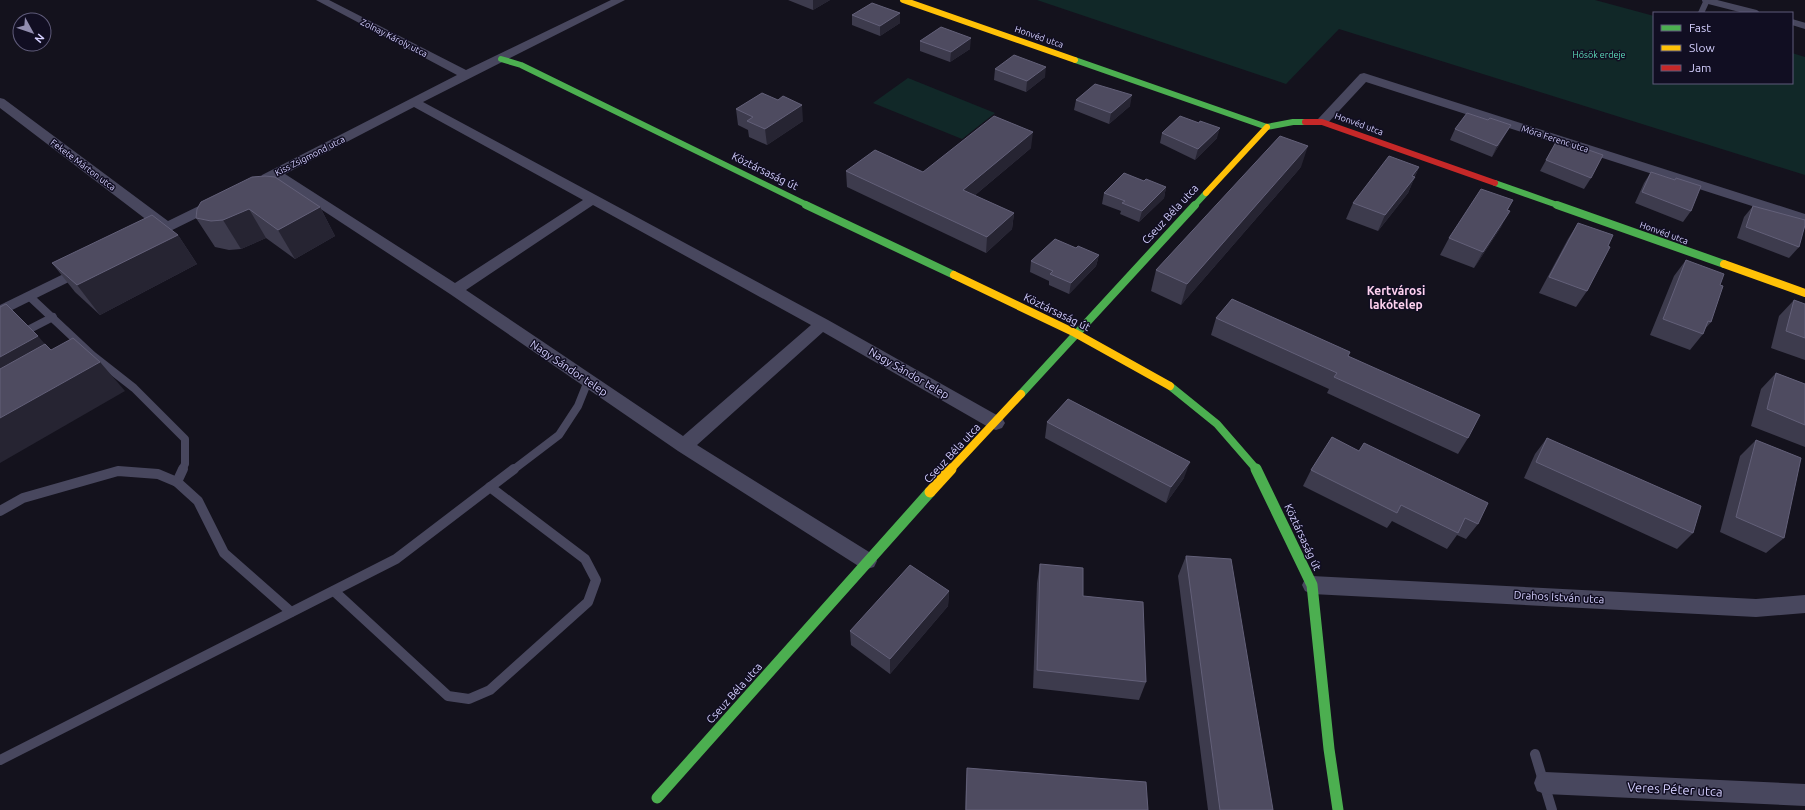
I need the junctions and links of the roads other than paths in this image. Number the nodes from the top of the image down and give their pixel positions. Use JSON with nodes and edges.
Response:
{"nodes":[{"id":1,"x":321,"y":0,"type":"edge"},
{"id":2,"x":620,"y":0,"type":"edge"},
{"id":3,"x":903,"y":0,"type":"edge"},
{"id":4,"x":1706,"y":0,"type":"edge"},
{"id":5,"x":1701,"y":12,"type":"edge"},
{"id":6,"x":1752,"y":12,"type":"edge"},
{"id":7,"x":1793,"y":22,"type":"edge"},
{"id":8,"x":1805,"y":26,"type":"edge"},
{"id":9,"x":501,"y":59,"type":"junction"},
{"id":10,"x":466,"y":75,"type":"junction"},
{"id":11,"x":0,"y":102,"type":"edge"},
{"id":12,"x":414,"y":102,"type":"junction"},
{"id":13,"x":1322,"y":122,"type":"junction"},
{"id":14,"x":1267,"y":127,"type":"junction"},
{"id":15,"x":276,"y":174,"type":"junction"},
{"id":16,"x":255,"y":184,"type":"edge"},
{"id":17,"x":228,"y":197,"type":"edge"},
{"id":18,"x":593,"y":199,"type":"junction"},
{"id":19,"x":1805,"y":219,"type":"edge"},
{"id":20,"x":166,"y":227,"type":"junction"},
{"id":21,"x":132,"y":244,"type":"edge"},
{"id":22,"x":98,"y":262,"type":"edge"},
{"id":23,"x":455,"y":290,"type":"junction"},
{"id":24,"x":1805,"y":293,"type":"edge"},
{"id":25,"x":29,"y":296,"type":"junction"},
{"id":26,"x":0,"y":311,"type":"edge"},
{"id":27,"x":53,"y":317,"type":"junction"},
{"id":28,"x":822,"y":324,"type":"junction"},
{"id":29,"x":1075,"y":333,"type":"junction"},
{"id":30,"x":13,"y":338,"type":"edge"},
{"id":31,"x":588,"y":381,"type":"junction"},
{"id":32,"x":996,"y":423,"type":"junction"},
{"id":33,"x":684,"y":446,"type":"junction"},
{"id":34,"x":177,"y":482,"type":"junction"},
{"id":35,"x":490,"y":487,"type":"junction"},
{"id":36,"x":0,"y":511,"type":"edge"},
{"id":37,"x":867,"y":561,"type":"junction"},
{"id":38,"x":1312,"y":585,"type":"junction"},
{"id":39,"x":334,"y":591,"type":"junction"},
{"id":40,"x":1805,"y":604,"type":"edge"},
{"id":41,"x":291,"y":612,"type":"junction"},
{"id":42,"x":1535,"y":754,"type":"dead end"},
{"id":43,"x":0,"y":760,"type":"edge"},
{"id":44,"x":1545,"y":783,"type":"junction"},
{"id":45,"x":1805,"y":795,"type":"edge"},
{"id":46,"x":656,"y":798,"type":"dead end"},
{"id":47,"x":1338,"y":810,"type":"edge"},
{"id":48,"x":1552,"y":810,"type":"edge"}],
"edges":[{"from":1,"to":10,"type":"street","name":"Zolnay Károly utca"},
{"from":2,"to":9,"type":"street","name":"Kiss Zsigmond utca"},
{"from":3,"to":14,"type":"street","name":"Honvéd utca"},
{"from":4,"to":5,"type":"lane"},
{"from":4,"to":6,"type":"lane"},
{"from":7,"to":8,"type":"lane"},
{"from":9,"to":10,"type":"street","name":"Kiss Zsigmond utca"},
{"from":9,"to":29,"type":"street","name":"Köztársaság út"},
{"from":10,"to":12,"type":"street","name":"Kiss Zsigmond utca"},
{"from":11,"to":20,"type":"street","name":"Fekete Márton utca"},
{"from":12,"to":15,"type":"street","name":"Kiss Zsigmond utca"},
{"from":12,"to":18,"type":"street","name":"Nagy Sándor telep"},
{"from":13,"to":14,"type":"street","name":"Honvéd utca"},
{"from":13,"to":19,"type":"street","name":"Móra Ferenc utca"},
{"from":13,"to":24,"type":"street","name":"Honvéd utca"},
{"from":14,"to":29,"type":"street","name":"Cseuz Béla utca"},
{"from":15,"to":16,"type":"street","name":"Kiss Zsigmond utca"},
{"from":15,"to":23,"type":"street","name":"Nagy Sándor telep"},
{"from":17,"to":20,"type":"street"},
{"from":18,"to":23,"type":"street"},
{"from":18,"to":28,"type":"street","name":"Nagy Sándor telep"},
{"from":20,"to":21,"type":"street"},
{"from":22,"to":25,"type":"street"},
{"from":23,"to":31,"type":"street","name":"Nagy Sándor telep"},
{"from":25,"to":26,"type":"street"},
{"from":25,"to":27,"type":"lane"},
{"from":27,"to":30,"type":"lane"},
{"from":27,"to":34,"type":"lane"},
{"from":28,"to":32,"type":"street","name":"Nagy Sándor telep"},
{"from":28,"to":33,"type":"street"},
{"from":29,"to":32,"type":"street","name":"Cseuz Béla utca"},
{"from":29,"to":38,"type":"street","name":"Köztársaság út"},
{"from":31,"to":33,"type":"street","name":"Nagy Sándor telep"},
{"from":31,"to":35,"type":"lane"},
{"from":32,"to":37,"type":"street","name":"Cseuz Béla utca"},
{"from":33,"to":37,"type":"street","name":"Nagy Sándor telep"},
{"from":34,"to":36,"type":"lane"},
{"from":34,"to":41,"type":"lane"},
{"from":35,"to":39,"type":"lane"},
{"from":35,"to":39,"type":"lane"},
{"from":37,"to":46,"type":"street","name":"Cseuz Béla utca"},
{"from":38,"to":40,"type":"street","name":"Drahos István utca"},
{"from":38,"to":47,"type":"street","name":"Köztársaság út"},
{"from":39,"to":41,"type":"lane"},
{"from":41,"to":43,"type":"lane"},
{"from":42,"to":44,"type":"lane"},
{"from":44,"to":45,"type":"street","name":"Veres Péter utca"},
{"from":44,"to":48,"type":"lane"}]}
